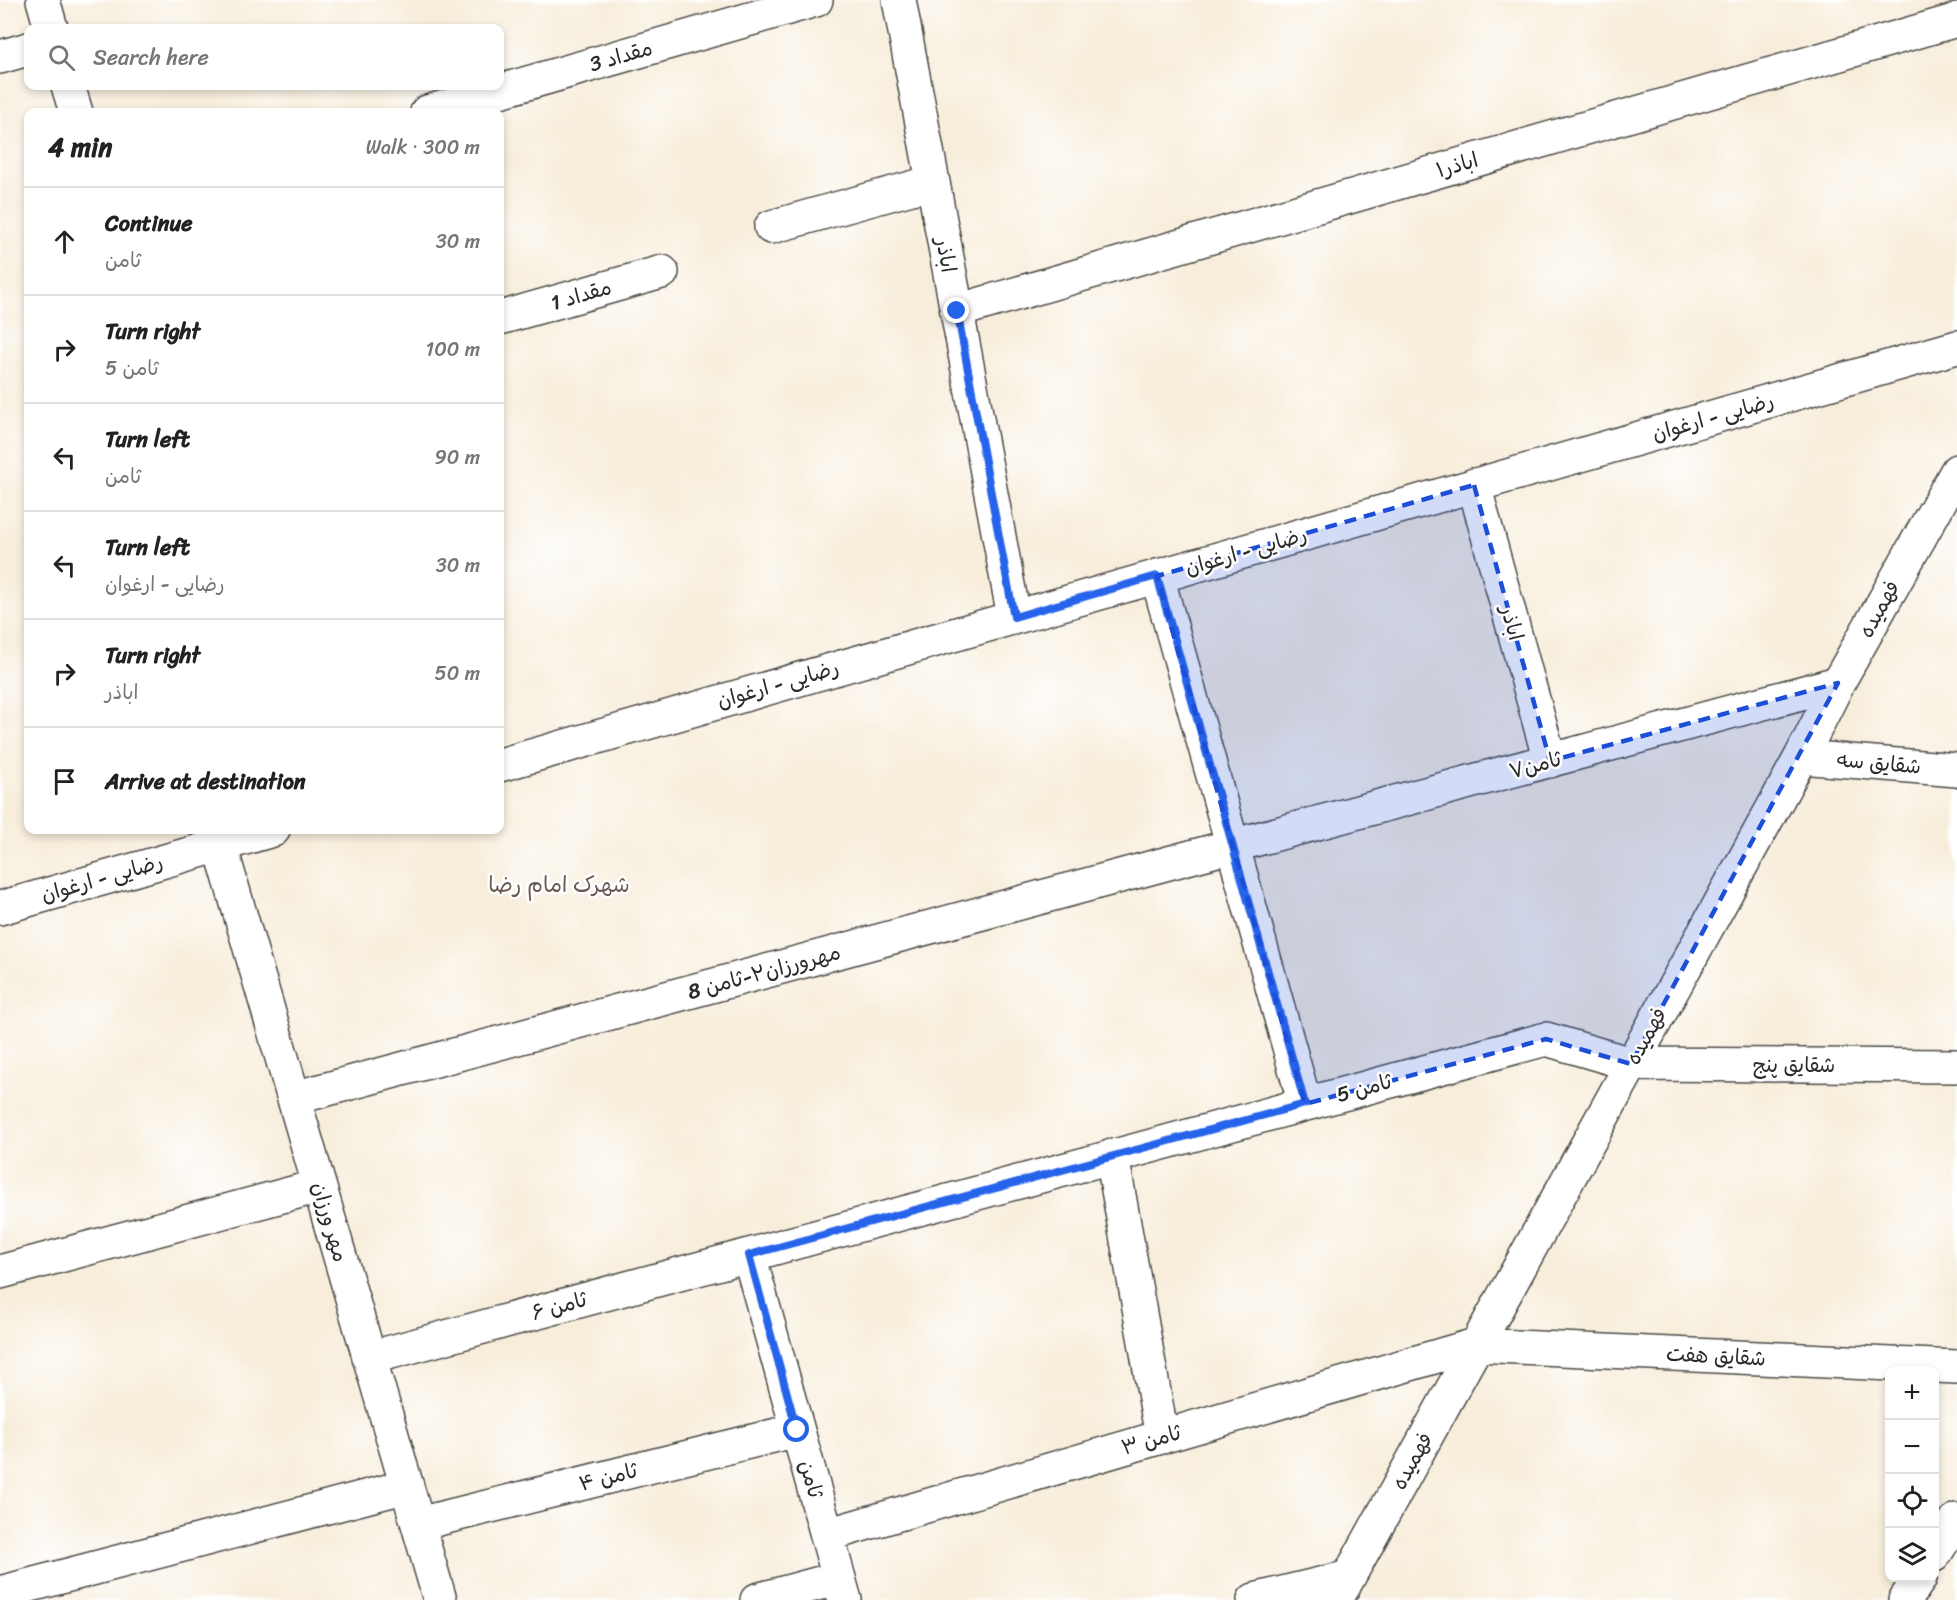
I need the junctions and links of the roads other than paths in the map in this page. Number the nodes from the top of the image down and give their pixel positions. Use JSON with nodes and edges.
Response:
{"nodes":[{"id":1,"x":43,"y":0,"type":"edge"},
{"id":2,"x":816,"y":0,"type":"edge"},
{"id":3,"x":899,"y":0,"type":"edge"},
{"id":4,"x":1957,"y":20,"type":"edge"},
{"id":5,"x":50,"y":24,"type":"edge"},
{"id":6,"x":24,"y":50,"type":"edge"},
{"id":7,"x":0,"y":57,"type":"edge"},
{"id":8,"x":69,"y":90,"type":"edge"},
{"id":9,"x":503,"y":90,"type":"edge"},
{"id":10,"x":504,"y":90,"type":"edge"},
{"id":11,"x":75,"y":108,"type":"edge"},
{"id":12,"x":441,"y":108,"type":"edge"},
{"id":13,"x":933,"y":182,"type":"junction"},
{"id":14,"x":771,"y":227,"type":"dead end"},
{"id":15,"x":662,"y":272,"type":"dead end"},
{"id":16,"x":957,"y":311,"type":"junction"},
{"id":17,"x":504,"y":317,"type":"edge"},
{"id":18,"x":1957,"y":347,"type":"edge"},
{"id":19,"x":1956,"y":475,"type":"edge"},
{"id":20,"x":1474,"y":485,"type":"junction"},
{"id":21,"x":1157,"y":576,"type":"junction"},
{"id":22,"x":1014,"y":617,"type":"junction"},
{"id":23,"x":1838,"y":682,"type":"junction"},
{"id":24,"x":1801,"y":757,"type":"junction"},
{"id":25,"x":1550,"y":761,"type":"junction"},
{"id":26,"x":504,"y":764,"type":"edge"},
{"id":27,"x":1957,"y":770,"type":"edge"},
{"id":28,"x":259,"y":834,"type":"edge"},
{"id":29,"x":220,"y":845,"type":"junction"},
{"id":30,"x":1233,"y":846,"type":"junction"},
{"id":31,"x":0,"y":908,"type":"edge"},
{"id":32,"x":1631,"y":1064,"type":"junction"},
{"id":33,"x":1957,"y":1066,"type":"edge"},
{"id":34,"x":294,"y":1098,"type":"junction"},
{"id":35,"x":1305,"y":1104,"type":"junction"},
{"id":36,"x":1112,"y":1156,"type":"junction"},
{"id":37,"x":319,"y":1186,"type":"junction"},
{"id":38,"x":749,"y":1255,"type":"junction"},
{"id":39,"x":0,"y":1272,"type":"edge"},
{"id":40,"x":1476,"y":1345,"type":"junction"},
{"id":41,"x":369,"y":1358,"type":"junction"},
{"id":42,"x":1957,"y":1367,"type":"edge"},
{"id":43,"x":797,"y":1430,"type":"junction"},
{"id":44,"x":1162,"y":1437,"type":"junction"},
{"id":45,"x":407,"y":1486,"type":"junction"},
{"id":46,"x":1957,"y":1520,"type":"edge"},
{"id":47,"x":418,"y":1524,"type":"junction"},
{"id":48,"x":826,"y":1536,"type":"junction"},
{"id":49,"x":1939,"y":1549,"type":"edge"},
{"id":50,"x":1917,"y":1582,"type":"edge"},
{"id":51,"x":842,"y":1589,"type":"edge"},
{"id":52,"x":1342,"y":1589,"type":"edge"},
{"id":53,"x":0,"y":1593,"type":"edge"},
{"id":54,"x":440,"y":1600,"type":"edge"},
{"id":55,"x":757,"y":1600,"type":"edge"},
{"id":56,"x":1254,"y":1600,"type":"edge"},
{"id":57,"x":1905,"y":1600,"type":"edge"}],
"edges":[{"from":1,"to":5,"type":"street"},
{"from":2,"to":10,"type":"street","name":"مقداد 3"},
{"from":3,"to":13,"type":"street","name":"اباذر"},
{"from":4,"to":16,"type":"street","name":"اباذر۱"},
{"from":6,"to":7,"type":"street"},
{"from":8,"to":11,"type":"street"},
{"from":9,"to":12,"type":"street","name":"مقداد 3"},
{"from":13,"to":14,"type":"street"},
{"from":13,"to":16,"type":"street","name":"اباذر"},
{"from":15,"to":17,"type":"street","name":"مقداد 1"},
{"from":16,"to":22,"type":"street","name":"اباذر"},
{"from":18,"to":20,"type":"street","name":"رضایی - ارغوان"},
{"from":19,"to":23,"type":"street","name":"فهمیده"},
{"from":20,"to":21,"type":"street","name":"رضایی - ارغوان"},
{"from":20,"to":25,"type":"street","name":"اباذر"},
{"from":21,"to":22,"type":"street","name":"رضایی - ارغوان"},
{"from":21,"to":30,"type":"street"},
{"from":22,"to":26,"type":"street","name":"رضایی - ارغوان"},
{"from":23,"to":24,"type":"street","name":"فهمیده"},
{"from":23,"to":25,"type":"street","name":"ثامن۷"},
{"from":24,"to":27,"type":"street","name":"شقایق سه"},
{"from":24,"to":32,"type":"street","name":"فهمیده"},
{"from":25,"to":30,"type":"street","name":"ثامن۷"},
{"from":28,"to":29,"type":"street","name":"رضایی - ارغوان"},
{"from":29,"to":31,"type":"street","name":"رضایی - ارغوان"},
{"from":29,"to":34,"type":"street","name":"مهر ورزان"},
{"from":30,"to":34,"type":"street","name":"مهرورزان۲-ثامن 8"},
{"from":30,"to":35,"type":"street"},
{"from":32,"to":33,"type":"street","name":"شقایق پنج"},
{"from":32,"to":35,"type":"street","name":"ثامن 5"},
{"from":32,"to":40,"type":"street","name":"فهمیده"},
{"from":34,"to":37,"type":"street","name":"مهر ورزان"},
{"from":35,"to":36,"type":"street","name":"ثامن 5"},
{"from":36,"to":38,"type":"street","name":"ثامن 5"},
{"from":36,"to":44,"type":"street"},
{"from":37,"to":39,"type":"street"},
{"from":37,"to":41,"type":"street","name":"مهر ورزان"},
{"from":38,"to":41,"type":"street","name":"ثامن ۶"},
{"from":38,"to":43,"type":"street","name":"ثامن"},
{"from":40,"to":42,"type":"street","name":"شقایق هفت"},
{"from":40,"to":44,"type":"street","name":"ثامن ۳"},
{"from":40,"to":52,"type":"street","name":"فهمیده"},
{"from":41,"to":45,"type":"street","name":"مهر ورزان"},
{"from":43,"to":47,"type":"street","name":"ثامن ۴"},
{"from":43,"to":48,"type":"street","name":"ثامن"},
{"from":44,"to":48,"type":"street","name":"ثامن ۳"},
{"from":45,"to":47,"type":"street","name":"مهر ورزان"},
{"from":45,"to":53,"type":"street"},
{"from":46,"to":49,"type":"street"},
{"from":47,"to":54,"type":"street","name":"مهر ورزان"},
{"from":48,"to":51,"type":"street","name":"ثامن"},
{"from":50,"to":57,"type":"street"},
{"from":51,"to":55,"type":"street"},
{"from":52,"to":56,"type":"street"}]}
